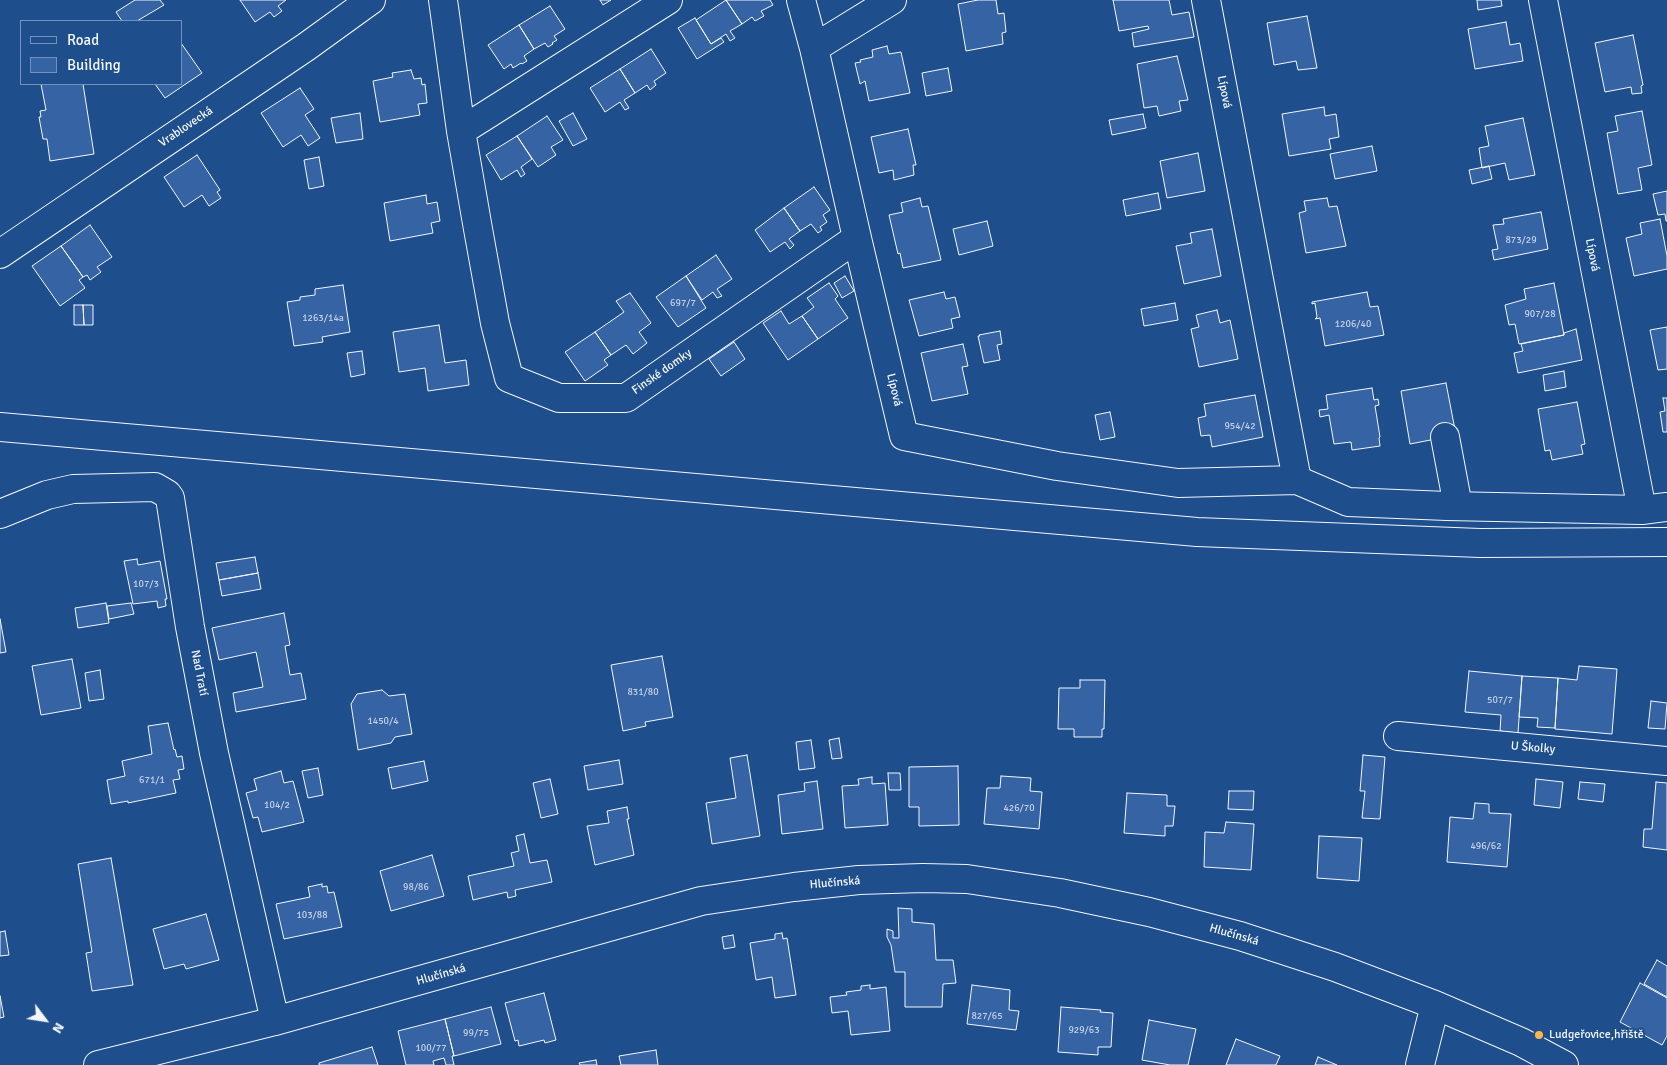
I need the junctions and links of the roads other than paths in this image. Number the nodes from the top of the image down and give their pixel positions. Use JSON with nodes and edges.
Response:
{"nodes":[{"id":1,"x":371,"y":0,"type":"edge"},
{"id":2,"x":443,"y":0,"type":"edge"},
{"id":3,"x":668,"y":0,"type":"edge"},
{"id":4,"x":801,"y":0,"type":"edge"},
{"id":5,"x":892,"y":0,"type":"edge"},
{"id":6,"x":1206,"y":0,"type":"edge"},
{"id":7,"x":1543,"y":0,"type":"edge"},
{"id":8,"x":814,"y":48,"type":"junction"},
{"id":9,"x":461,"y":131,"type":"junction"},
{"id":10,"x":857,"y":238,"type":"junction"},
{"id":11,"x":0,"y":254,"type":"edge"},
{"id":12,"x":0,"y":428,"type":"edge"},
{"id":13,"x":1445,"y":437,"type":"dead end"},
{"id":14,"x":1297,"y":480,"type":"junction"},
{"id":15,"x":1458,"y":506,"type":"junction"},
{"id":16,"x":1654,"y":509,"type":"edge"},
{"id":17,"x":0,"y":514,"type":"edge"},
{"id":18,"x":1667,"y":542,"type":"edge"},
{"id":19,"x":1398,"y":736,"type":"dead end"},
{"id":20,"x":1667,"y":761,"type":"edge"},
{"id":21,"x":1435,"y":1005,"type":"junction"},
{"id":22,"x":275,"y":1021,"type":"junction"},
{"id":23,"x":98,"y":1065,"type":"edge"},
{"id":24,"x":1420,"y":1065,"type":"edge"},
{"id":25,"x":1564,"y":1065,"type":"edge"}],
"edges":[{"from":1,"to":11,"type":"street","name":"Vrablovecká"},
{"from":2,"to":9,"type":"street","name":"Finské domky"},
{"from":3,"to":9,"type":"street"},
{"from":4,"to":8,"type":"street"},
{"from":5,"to":8,"type":"street"},
{"from":6,"to":14,"type":"street","name":"Lípová"},
{"from":7,"to":16,"type":"street","name":"Lípová"},
{"from":8,"to":10,"type":"street","name":"Lípová"},
{"from":9,"to":10,"type":"street","name":"Finské domky"},
{"from":10,"to":14,"type":"street","name":"Lípová"},
{"from":12,"to":18,"type":"street"},
{"from":13,"to":15,"type":"street"},
{"from":14,"to":15,"type":"street","name":"Lípová"},
{"from":15,"to":16,"type":"street","name":"Lípová"},
{"from":17,"to":22,"type":"street","name":"Nad Tratí"},
{"from":19,"to":20,"type":"street","name":"U Školky"},
{"from":21,"to":22,"type":"street","name":"Hlučínská"},
{"from":21,"to":24,"type":"street"},
{"from":21,"to":25,"type":"street","name":"Hlučínská"},
{"from":22,"to":23,"type":"street","name":"Hlučínská"}]}
